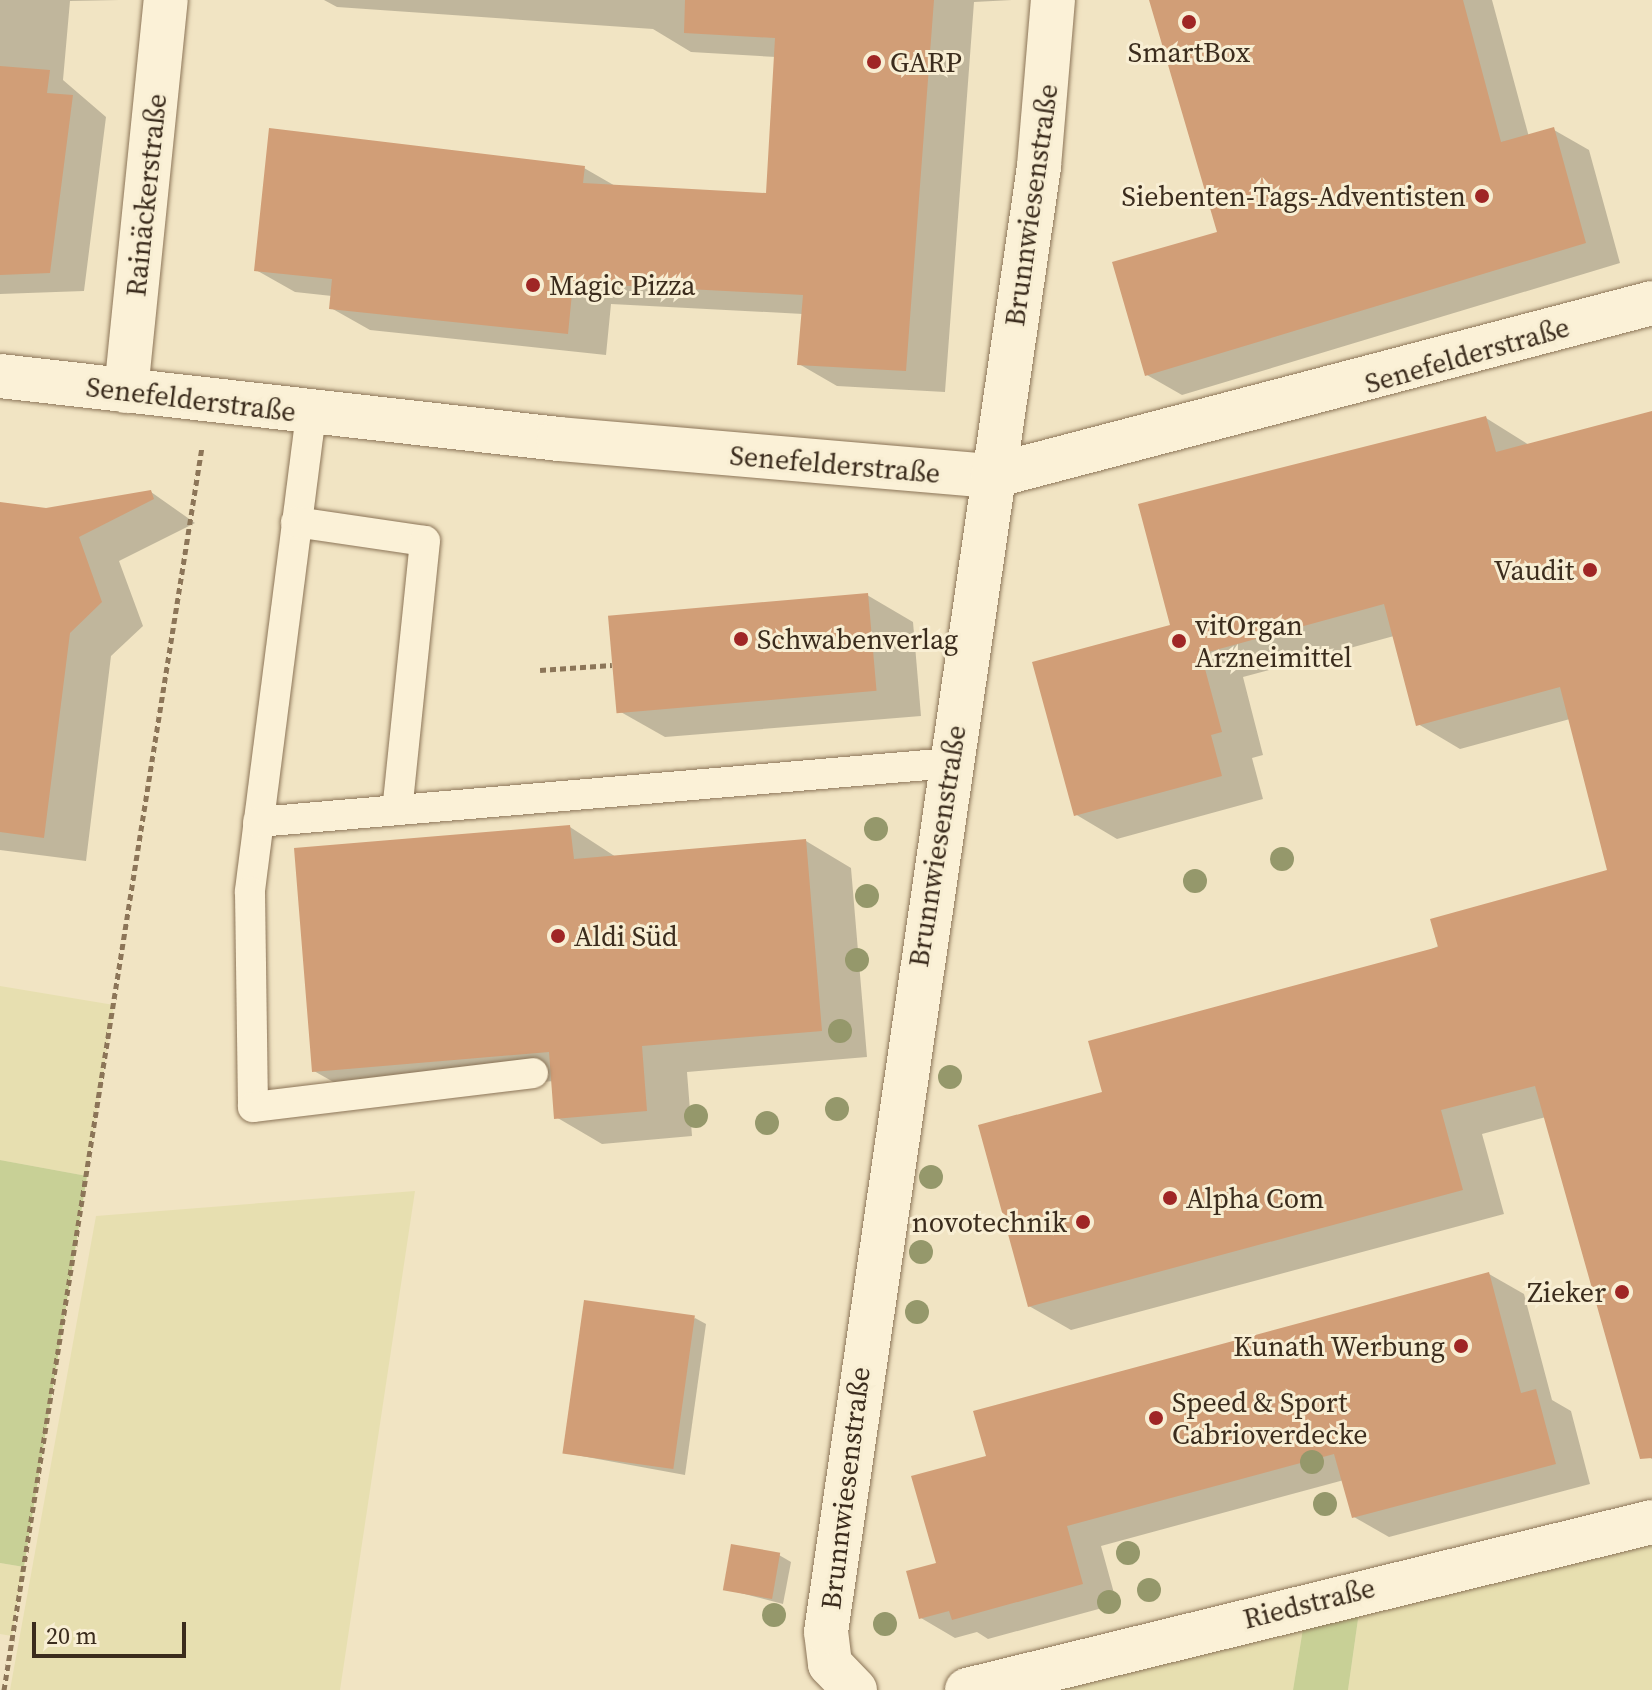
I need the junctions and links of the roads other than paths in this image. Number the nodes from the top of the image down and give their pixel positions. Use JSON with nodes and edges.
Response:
{"nodes":[{"id":1,"x":166,"y":0,"type":"edge"},
{"id":2,"x":1053,"y":0,"type":"edge"},
{"id":3,"x":1652,"y":303,"type":"edge"},
{"id":4,"x":0,"y":376,"type":"edge"},
{"id":5,"x":126,"y":391,"type":"junction"},
{"id":6,"x":311,"y":414,"type":"junction"},
{"id":7,"x":993,"y":476,"type":"junction"},
{"id":8,"x":296,"y":522,"type":"junction"},
{"id":9,"x":950,"y":763,"type":"junction"},
{"id":10,"x":397,"y":810,"type":"junction"},
{"id":11,"x":258,"y":822,"type":"junction"},
{"id":12,"x":533,"y":1073,"type":"dead end"},
{"id":13,"x":1652,"y":1522,"type":"edge"},
{"id":14,"x":851,"y":1688,"type":"edge"},
{"id":15,"x":967,"y":1690,"type":"edge"}],
"edges":[{"from":1,"to":5,"type":"street","name":"Rainäckerstraße"},
{"from":2,"to":7,"type":"street","name":"Brunnwiesenstraße"},
{"from":3,"to":7,"type":"street","name":"Senefelderstraße"},
{"from":4,"to":5,"type":"street","name":"Senefelderstraße"},
{"from":5,"to":6,"type":"street","name":"Senefelderstraße"},
{"from":6,"to":7,"type":"street","name":"Senefelderstraße"},
{"from":6,"to":8,"type":"lane"},
{"from":7,"to":9,"type":"street","name":"Brunnwiesenstraße"},
{"from":8,"to":10,"type":"lane"},
{"from":8,"to":11,"type":"lane"},
{"from":9,"to":10,"type":"lane"},
{"from":9,"to":14,"type":"street","name":"Brunnwiesenstraße"},
{"from":10,"to":11,"type":"lane"},
{"from":11,"to":12,"type":"lane"},
{"from":13,"to":15,"type":"street","name":"Riedstraße"}]}
